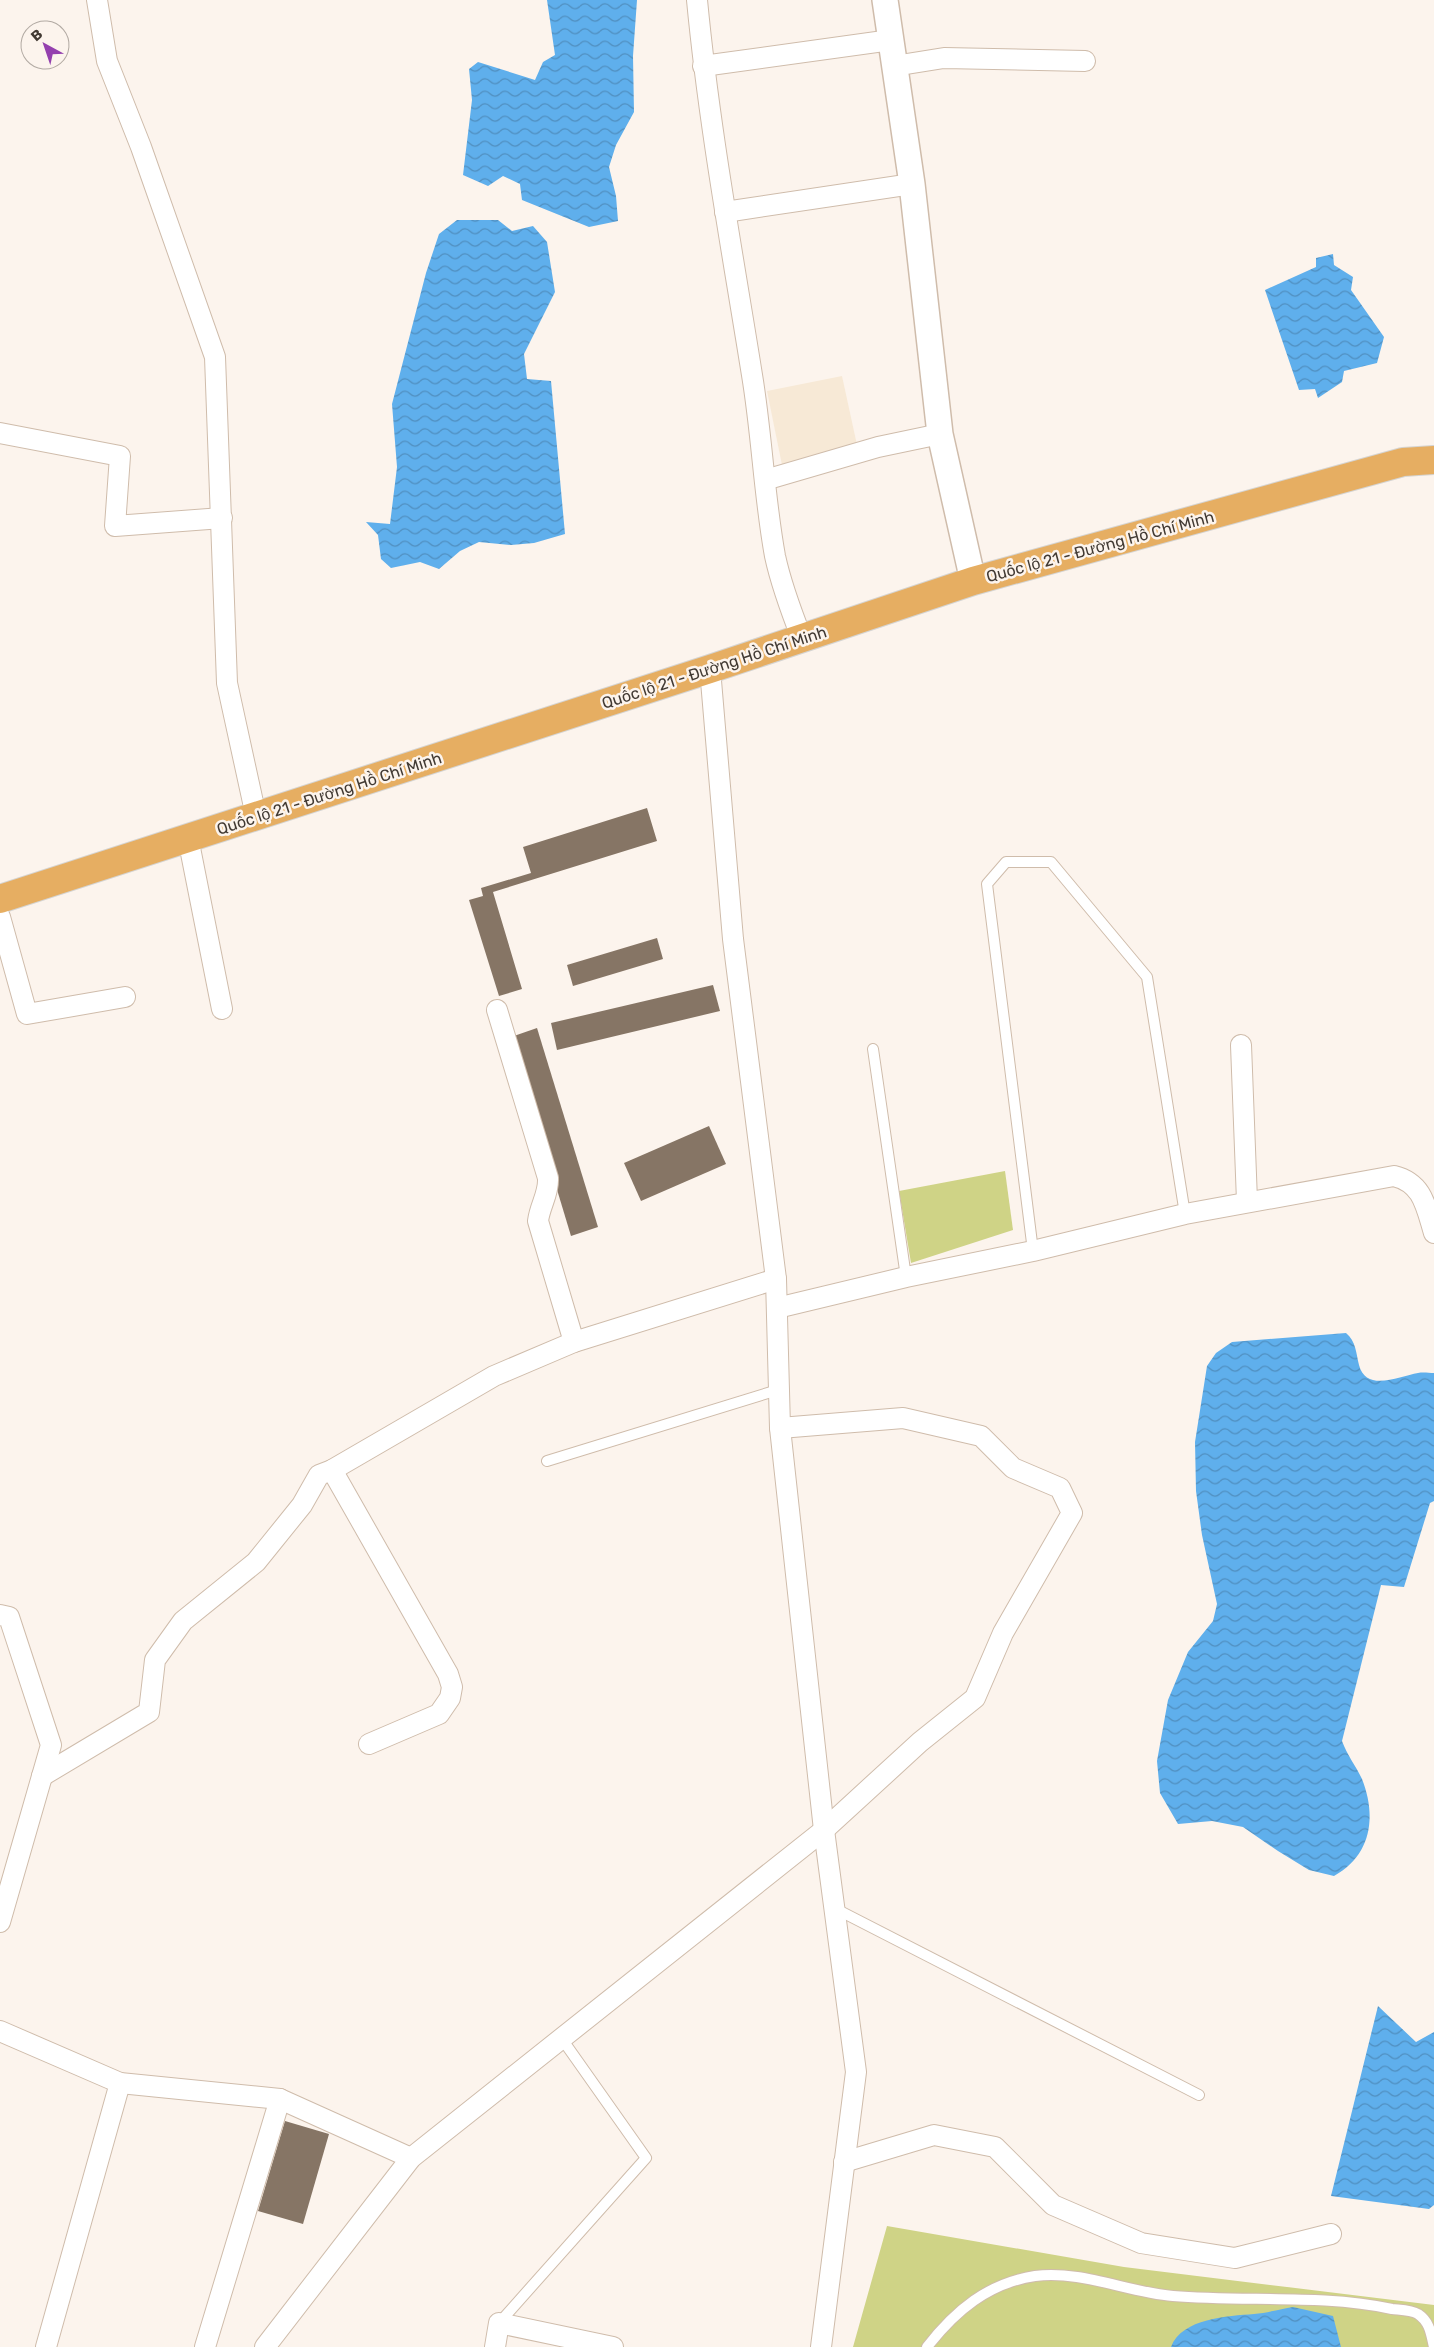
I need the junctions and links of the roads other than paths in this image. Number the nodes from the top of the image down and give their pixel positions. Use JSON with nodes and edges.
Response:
{"nodes":[{"id":1,"x":97,"y":0,"type":"edge"},
{"id":2,"x":697,"y":0,"type":"edge"},
{"id":3,"x":885,"y":0,"type":"edge"},
{"id":4,"x":891,"y":40,"type":"junction"},
{"id":5,"x":1085,"y":61,"type":"dead end"},
{"id":6,"x":703,"y":66,"type":"junction"},
{"id":7,"x":894,"y":66,"type":"junction"},
{"id":8,"x":912,"y":184,"type":"junction"},
{"id":9,"x":724,"y":212,"type":"junction"},
{"id":10,"x":0,"y":433,"type":"edge"},
{"id":11,"x":940,"y":434,"type":"junction"},
{"id":12,"x":1434,"y":460,"type":"edge"},
{"id":13,"x":765,"y":480,"type":"junction"},
{"id":14,"x":222,"y":518,"type":"junction"},
{"id":15,"x":973,"y":581,"type":"junction"},
{"id":16,"x":802,"y":638,"type":"junction"},
{"id":17,"x":710,"y":669,"type":"junction"},
{"id":18,"x":256,"y":816,"type":"junction"},
{"id":19,"x":188,"y":838,"type":"junction"},
{"id":20,"x":0,"y":899,"type":"edge"},
{"id":21,"x":0,"y":917,"type":"edge"},
{"id":22,"x":125,"y":997,"type":"dead end"},
{"id":23,"x":222,"y":1009,"type":"dead end"},
{"id":24,"x":497,"y":1010,"type":"dead end"},
{"id":25,"x":1242,"y":1045,"type":"dead end"},
{"id":26,"x":873,"y":1049,"type":"dead end"},
{"id":27,"x":1247,"y":1202,"type":"junction"},
{"id":28,"x":1185,"y":1214,"type":"junction"},
{"id":29,"x":1434,"y":1233,"type":"edge"},
{"id":30,"x":1033,"y":1251,"type":"junction"},
{"id":31,"x":906,"y":1277,"type":"junction"},
{"id":32,"x":776,"y":1279,"type":"junction"},
{"id":33,"x":777,"y":1308,"type":"junction"},
{"id":34,"x":574,"y":1342,"type":"junction"},
{"id":35,"x":781,"y":1389,"type":"junction"},
{"id":36,"x":780,"y":1428,"type":"junction"},
{"id":37,"x":547,"y":1461,"type":"dead end"},
{"id":38,"x":332,"y":1470,"type":"junction"},
{"id":39,"x":0,"y":1615,"type":"edge"},
{"id":40,"x":369,"y":1744,"type":"dead end"},
{"id":41,"x":42,"y":1776,"type":"junction"},
{"id":42,"x":824,"y":1830,"type":"junction"},
{"id":43,"x":834,"y":1908,"type":"junction"},
{"id":44,"x":0,"y":1922,"type":"edge"},
{"id":45,"x":0,"y":2031,"type":"edge"},
{"id":46,"x":562,"y":2039,"type":"junction"},
{"id":47,"x":120,"y":2083,"type":"junction"},
{"id":48,"x":1199,"y":2095,"type":"dead end"},
{"id":49,"x":280,"y":2099,"type":"junction"},
{"id":50,"x":412,"y":2158,"type":"junction"},
{"id":51,"x":844,"y":2162,"type":"junction"},
{"id":52,"x":1331,"y":2234,"type":"dead end"},
{"id":53,"x":499,"y":2323,"type":"junction"},
{"id":54,"x":46,"y":2347,"type":"edge"},
{"id":55,"x":206,"y":2347,"type":"edge"},
{"id":56,"x":265,"y":2347,"type":"edge"},
{"id":57,"x":495,"y":2347,"type":"edge"},
{"id":58,"x":613,"y":2347,"type":"edge"},
{"id":59,"x":821,"y":2347,"type":"edge"},
{"id":60,"x":927,"y":2347,"type":"edge"},
{"id":61,"x":1434,"y":2347,"type":"edge"}],
"edges":[{"from":1,"to":14,"type":"street"},
{"from":2,"to":6,"type":"street"},
{"from":3,"to":4,"type":"street"},
{"from":4,"to":6,"type":"street"},
{"from":4,"to":7,"type":"street"},
{"from":5,"to":7,"type":"street"},
{"from":6,"to":9,"type":"street"},
{"from":7,"to":8,"type":"street"},
{"from":8,"to":9,"type":"street"},
{"from":8,"to":11,"type":"street"},
{"from":9,"to":13,"type":"street"},
{"from":10,"to":14,"type":"street"},
{"from":11,"to":13,"type":"street"},
{"from":11,"to":15,"type":"street"},
{"from":12,"to":15,"type":"highway","name":"Quốc lộ 21 - Đường Hồ Chí Minh"},
{"from":13,"to":16,"type":"street"},
{"from":14,"to":18,"type":"street"},
{"from":15,"to":16,"type":"highway","name":"Quốc lộ 21 - Đường Hồ Chí Minh"},
{"from":16,"to":17,"type":"highway","name":"Quốc lộ 21 - Đường Hồ Chí Minh"},
{"from":17,"to":18,"type":"highway","name":"Quốc lộ 21 - Đường Hồ Chí Minh"},
{"from":17,"to":32,"type":"street"},
{"from":18,"to":19,"type":"highway","name":"Quốc lộ 21 - Đường Hồ Chí Minh"},
{"from":19,"to":20,"type":"highway","name":"Quốc lộ 21 - Đường Hồ Chí Minh"},
{"from":19,"to":23,"type":"street"},
{"from":21,"to":22,"type":"street"},
{"from":24,"to":34,"type":"street"},
{"from":25,"to":27,"type":"street"},
{"from":26,"to":31,"type":"lane"},
{"from":27,"to":28,"type":"street"},
{"from":27,"to":29,"type":"street"},
{"from":28,"to":30,"type":"street"},
{"from":28,"to":30,"type":"lane"},
{"from":30,"to":31,"type":"street"},
{"from":31,"to":33,"type":"street"},
{"from":32,"to":33,"type":"street"},
{"from":32,"to":34,"type":"street"},
{"from":33,"to":35,"type":"street"},
{"from":34,"to":38,"type":"street"},
{"from":35,"to":36,"type":"street"},
{"from":35,"to":37,"type":"lane"},
{"from":36,"to":42,"type":"street"},
{"from":36,"to":42,"type":"street"},
{"from":38,"to":40,"type":"street"},
{"from":38,"to":41,"type":"street"},
{"from":39,"to":41,"type":"street"},
{"from":41,"to":44,"type":"street"},
{"from":42,"to":43,"type":"street"},
{"from":42,"to":46,"type":"street"},
{"from":43,"to":48,"type":"lane"},
{"from":43,"to":51,"type":"street"},
{"from":45,"to":47,"type":"street"},
{"from":46,"to":50,"type":"street"},
{"from":46,"to":53,"type":"lane"},
{"from":47,"to":49,"type":"street"},
{"from":47,"to":54,"type":"street"},
{"from":49,"to":50,"type":"street"},
{"from":49,"to":55,"type":"street"},
{"from":50,"to":56,"type":"street"},
{"from":51,"to":52,"type":"street"},
{"from":51,"to":59,"type":"street"},
{"from":53,"to":57,"type":"street"},
{"from":53,"to":58,"type":"street"},
{"from":60,"to":61,"type":"lane"}]}
